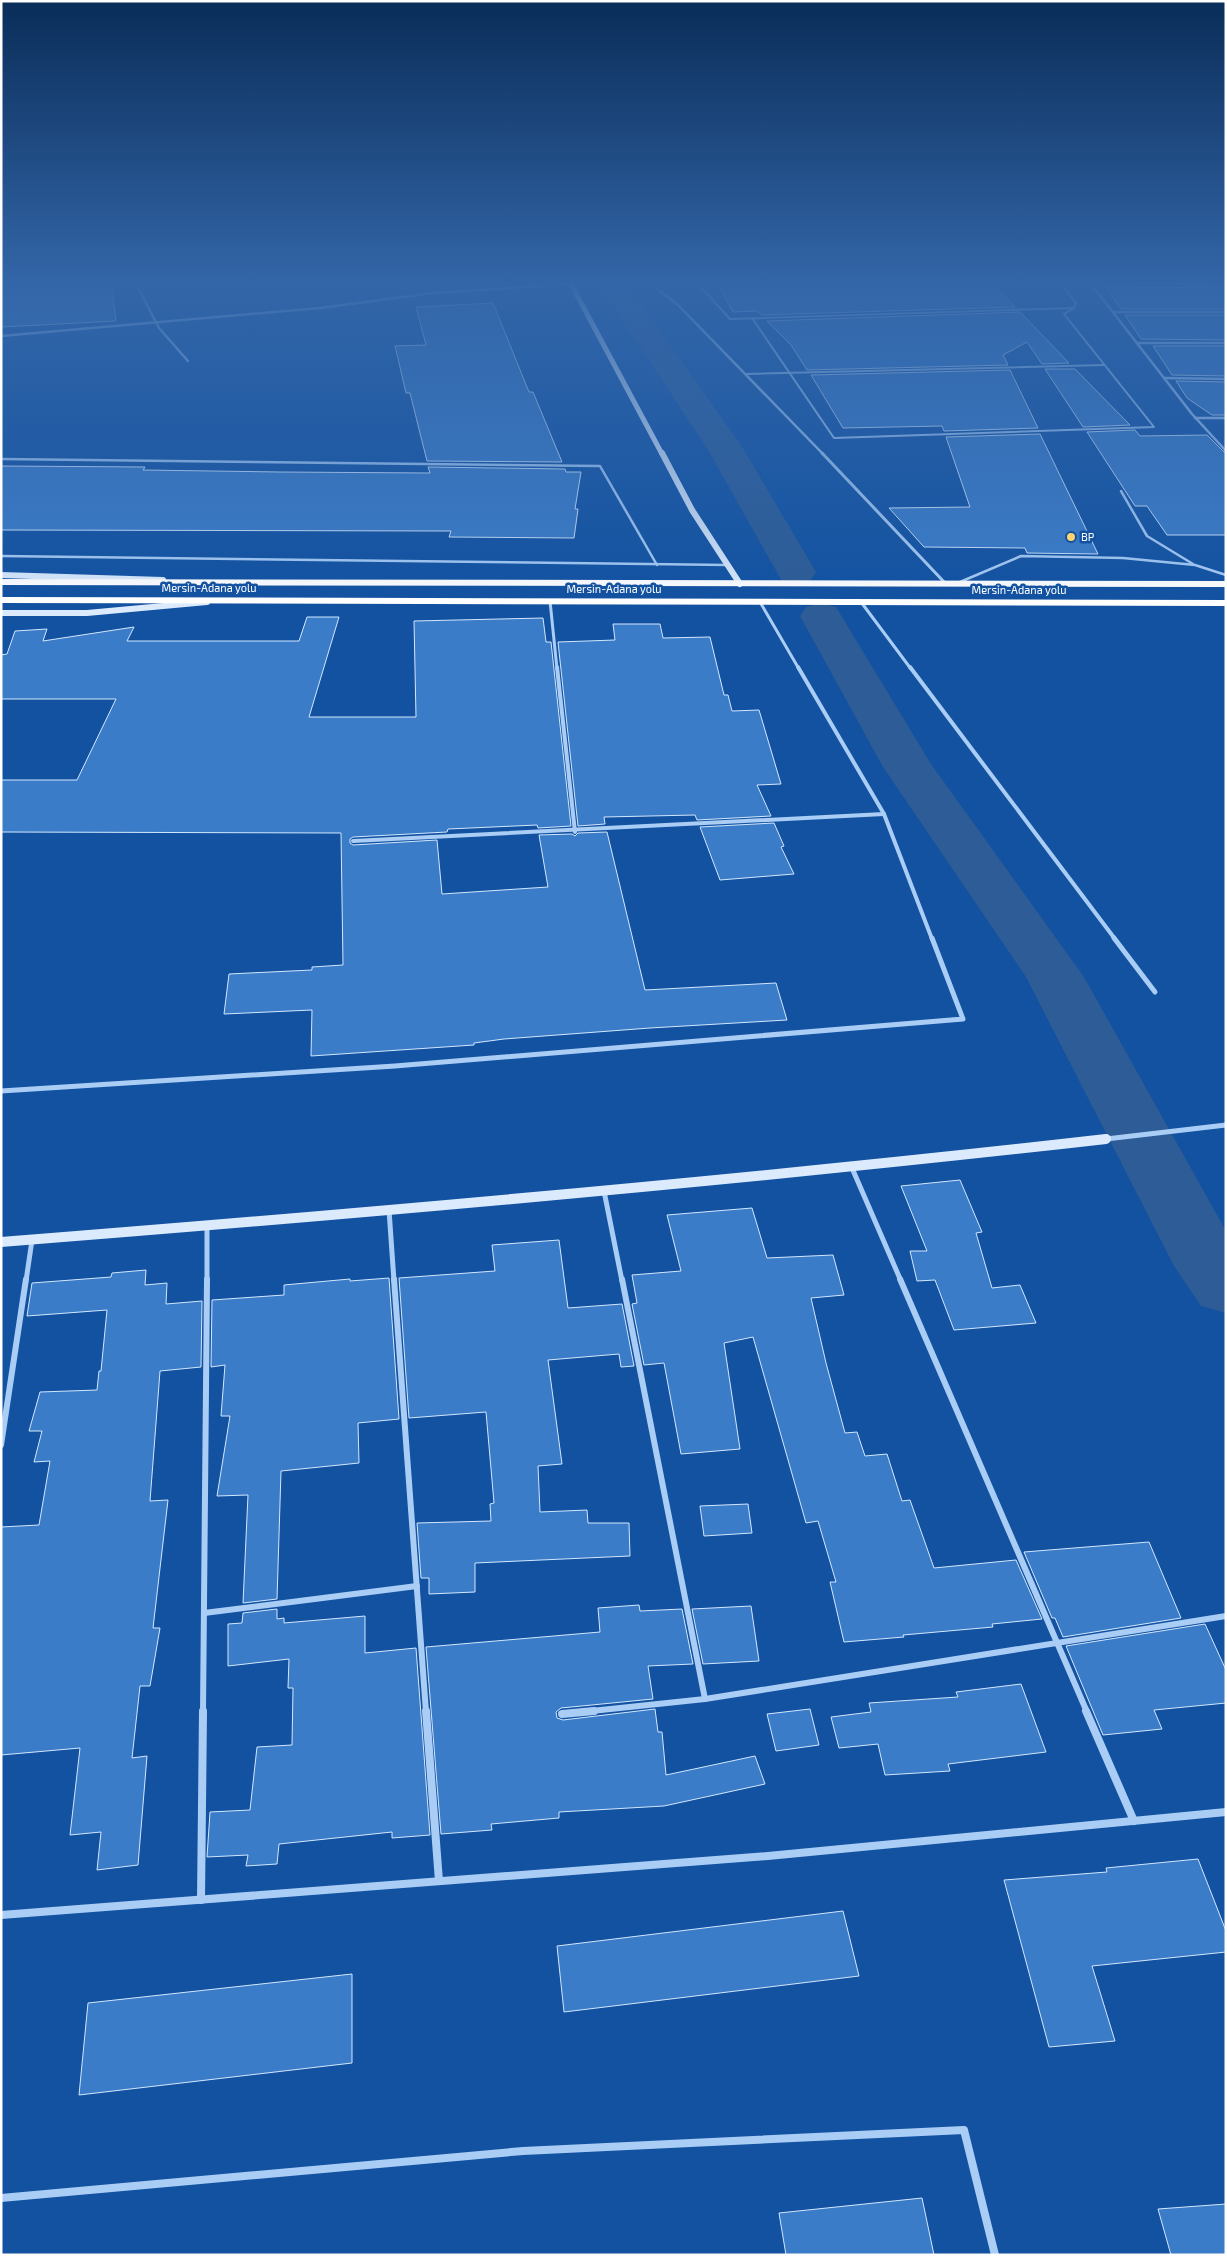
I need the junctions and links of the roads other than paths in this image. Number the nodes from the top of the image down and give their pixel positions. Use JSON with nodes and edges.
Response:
{"nodes":[{"id":1,"x":627,"y":389,"type":"edge"},
{"id":2,"x":761,"y":389,"type":"edge"},
{"id":3,"x":801,"y":389,"type":"edge"},
{"id":4,"x":1124,"y":389,"type":"edge"},
{"id":5,"x":1173,"y":389,"type":"edge"},
{"id":6,"x":1195,"y":418,"type":"junction"},
{"id":7,"x":1226,"y":418,"type":"edge"},
{"id":8,"x":1226,"y":451,"type":"edge"},
{"id":9,"x":1,"y":459,"type":"edge"},
{"id":10,"x":1121,"y":491,"type":"dead end"},
{"id":11,"x":1,"y":556,"type":"edge"},
{"id":12,"x":657,"y":564,"type":"junction"},
{"id":13,"x":1195,"y":565,"type":"junction"},
{"id":14,"x":727,"y":566,"type":"junction"},
{"id":15,"x":1,"y":575,"type":"edge"},
{"id":16,"x":1226,"y":575,"type":"edge"},
{"id":17,"x":1,"y":582,"type":"edge"},
{"id":18,"x":237,"y":583,"type":"junction"},
{"id":19,"x":740,"y":584,"type":"junction"},
{"id":20,"x":1226,"y":584,"type":"edge"},
{"id":21,"x":951,"y":585,"type":"junction"},
{"id":22,"x":1,"y":600,"type":"edge"},
{"id":23,"x":228,"y":600,"type":"junction"},
{"id":24,"x":550,"y":601,"type":"junction"},
{"id":25,"x":760,"y":602,"type":"junction"},
{"id":26,"x":862,"y":602,"type":"junction"},
{"id":27,"x":893,"y":602,"type":"junction"},
{"id":28,"x":1226,"y":603,"type":"edge"},
{"id":29,"x":1,"y":613,"type":"edge"},
{"id":30,"x":1226,"y":614,"type":"edge"},
{"id":31,"x":884,"y":814,"type":"junction"},
{"id":32,"x":576,"y":831,"type":"junction"},
{"id":33,"x":353,"y":841,"type":"dead end"},
{"id":34,"x":1156,"y":992,"type":"dead end"},
{"id":35,"x":1,"y":1091,"type":"edge"},
{"id":36,"x":1226,"y":1125,"type":"edge"},
{"id":37,"x":1106,"y":1139,"type":"joint"},
{"id":38,"x":852,"y":1168,"type":"junction"},
{"id":39,"x":604,"y":1191,"type":"junction"},
{"id":40,"x":388,"y":1210,"type":"junction"},
{"id":41,"x":207,"y":1226,"type":"junction"},
{"id":42,"x":32,"y":1239,"type":"junction"},
{"id":43,"x":1,"y":1242,"type":"edge"},
{"id":44,"x":1,"y":1445,"type":"edge"},
{"id":45,"x":417,"y":1586,"type":"junction"},
{"id":46,"x":204,"y":1614,"type":"junction"},
{"id":47,"x":1226,"y":1616,"type":"edge"},
{"id":48,"x":1057,"y":1643,"type":"junction"},
{"id":49,"x":705,"y":1699,"type":"junction"},
{"id":50,"x":562,"y":1714,"type":"dead end"},
{"id":51,"x":1226,"y":1812,"type":"edge"},
{"id":52,"x":1134,"y":1821,"type":"junction"},
{"id":53,"x":439,"y":1881,"type":"junction"},
{"id":54,"x":202,"y":1900,"type":"junction"},
{"id":55,"x":1,"y":1915,"type":"edge"},
{"id":56,"x":1,"y":2198,"type":"edge"},
{"id":57,"x":995,"y":2255,"type":"edge"}],
"edges":[{"from":1,"to":14,"type":"street"},
{"from":2,"to":21,"type":"street"},
{"from":3,"to":4,"type":"lane"},
{"from":5,"to":6,"type":"street"},
{"from":6,"to":7,"type":"street"},
{"from":6,"to":8,"type":"street"},
{"from":9,"to":12,"type":"lane"},
{"from":10,"to":13,"type":"lane"},
{"from":11,"to":12,"type":"lane"},
{"from":12,"to":14,"type":"lane"},
{"from":13,"to":16,"type":"lane"},
{"from":13,"to":21,"type":"lane"},
{"from":14,"to":19,"type":"street"},
{"from":15,"to":18,"type":"street"},
{"from":17,"to":18,"type":"highway","name":"Mersin-Adana yolu"},
{"from":18,"to":19,"type":"highway","name":"Mersin-Adana yolu"},
{"from":19,"to":21,"type":"highway","name":"Mersin-Adana yolu"},
{"from":20,"to":21,"type":"highway","name":"Mersin-Adana yolu"},
{"from":22,"to":23,"type":"highway","name":"Mersin-Adana yolu"},
{"from":23,"to":24,"type":"highway","name":"Mersin-Adana yolu"},
{"from":23,"to":29,"type":"street"},
{"from":24,"to":25,"type":"highway","name":"Mersin-Adana yolu"},
{"from":24,"to":32,"type":"street"},
{"from":25,"to":26,"type":"highway","name":"Mersin-Adana yolu"},
{"from":25,"to":31,"type":"street"},
{"from":26,"to":27,"type":"highway","name":"Mersin-Adana yolu"},
{"from":26,"to":34,"type":"street"},
{"from":27,"to":28,"type":"highway","name":"Mersin-Adana yolu"},
{"from":27,"to":30,"type":"highway"},
{"from":31,"to":32,"type":"street"},
{"from":31,"to":35,"type":"street"},
{"from":32,"to":33,"type":"street"},
{"from":36,"to":37,"type":"street"},
{"from":37,"to":38,"type":"street"},
{"from":38,"to":39,"type":"street"},
{"from":38,"to":48,"type":"street"},
{"from":39,"to":40,"type":"street"},
{"from":39,"to":49,"type":"street"},
{"from":40,"to":41,"type":"street"},
{"from":40,"to":45,"type":"street"},
{"from":41,"to":42,"type":"street"},
{"from":41,"to":46,"type":"street"},
{"from":42,"to":43,"type":"street"},
{"from":42,"to":44,"type":"street"},
{"from":45,"to":46,"type":"street"},
{"from":45,"to":53,"type":"street"},
{"from":46,"to":54,"type":"street"},
{"from":47,"to":48,"type":"street"},
{"from":48,"to":49,"type":"street"},
{"from":48,"to":52,"type":"street"},
{"from":49,"to":50,"type":"street"},
{"from":51,"to":52,"type":"street"},
{"from":52,"to":53,"type":"street"},
{"from":53,"to":54,"type":"street"},
{"from":54,"to":55,"type":"street"},
{"from":56,"to":57,"type":"street"}]}
